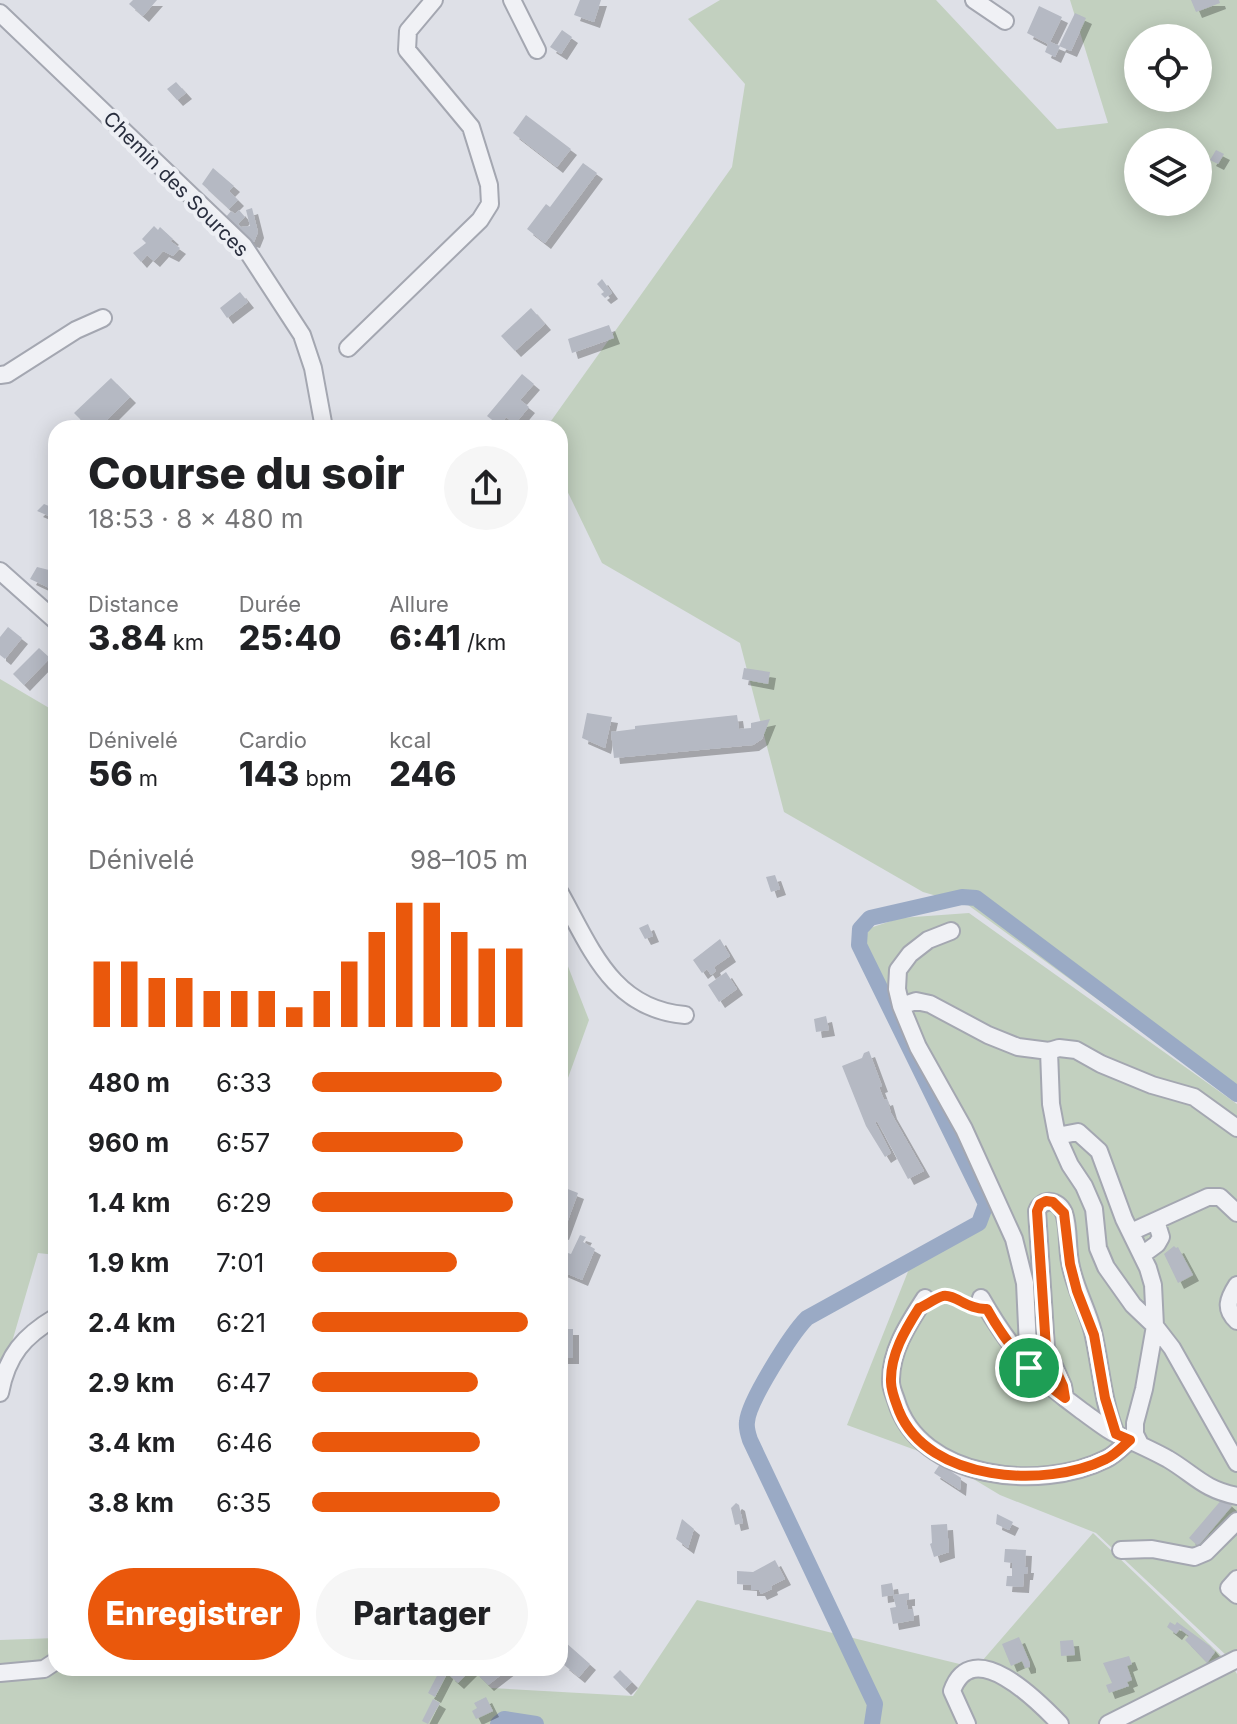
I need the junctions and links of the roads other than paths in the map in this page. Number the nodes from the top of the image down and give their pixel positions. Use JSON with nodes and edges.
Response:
{"nodes":[{"id":1,"x":434,"y":0,"type":"edge"},
{"id":2,"x":512,"y":0,"type":"edge"},
{"id":3,"x":974,"y":0,"type":"edge"},
{"id":4,"x":0,"y":13,"type":"edge"},
{"id":5,"x":1005,"y":21,"type":"dead end"},
{"id":6,"x":537,"y":50,"type":"dead end"},
{"id":7,"x":103,"y":318,"type":"dead end"},
{"id":8,"x":348,"y":348,"type":"dead end"},
{"id":9,"x":0,"y":375,"type":"edge"},
{"id":10,"x":323,"y":420,"type":"edge"},
{"id":11,"x":0,"y":571,"type":"edge"},
{"id":12,"x":48,"y":614,"type":"edge"},
{"id":13,"x":568,"y":907,"type":"edge"},
{"id":14,"x":951,"y":931,"type":"dead end"},
{"id":15,"x":901,"y":1006,"type":"junction"},
{"id":16,"x":685,"y":1015,"type":"dead end"},
{"id":17,"x":1049,"y":1051,"type":"junction"},
{"id":18,"x":1237,"y":1128,"type":"edge"},
{"id":19,"x":1057,"y":1136,"type":"junction"},
{"id":20,"x":1237,"y":1213,"type":"edge"},
{"id":21,"x":1156,"y":1221,"type":"junction"},
{"id":22,"x":1131,"y":1232,"type":"junction"},
{"id":23,"x":1142,"y":1255,"type":"junction"},
{"id":24,"x":1237,"y":1285,"type":"edge"},
{"id":25,"x":922,"y":1303,"type":"road end"},
{"id":26,"x":984,"y":1304,"type":"road end"},
{"id":27,"x":1237,"y":1321,"type":"edge"},
{"id":28,"x":48,"y":1322,"type":"edge"},
{"id":29,"x":1155,"y":1326,"type":"junction"},
{"id":30,"x":1029,"y":1368,"type":"junction"},
{"id":31,"x":0,"y":1393,"type":"edge"},
{"id":32,"x":1065,"y":1398,"type":"junction"},
{"id":33,"x":1128,"y":1439,"type":"junction"},
{"id":34,"x":1233,"y":1444,"type":"edge"},
{"id":35,"x":1237,"y":1463,"type":"edge"},
{"id":36,"x":1237,"y":1496,"type":"edge"},
{"id":37,"x":1237,"y":1521,"type":"edge"},
{"id":38,"x":1121,"y":1550,"type":"dead end"},
{"id":39,"x":1237,"y":1579,"type":"edge"},
{"id":40,"x":1237,"y":1595,"type":"edge"},
{"id":41,"x":1237,"y":1659,"type":"edge"},
{"id":42,"x":48,"y":1666,"type":"edge"},
{"id":43,"x":0,"y":1673,"type":"edge"},
{"id":44,"x":967,"y":1724,"type":"edge"},
{"id":45,"x":1060,"y":1724,"type":"edge"},
{"id":46,"x":1108,"y":1724,"type":"edge"}],
"edges":[{"from":1,"to":8,"type":"street"},
{"from":2,"to":6,"type":"street"},
{"from":3,"to":5,"type":"street"},
{"from":4,"to":10,"type":"street","name":"Chemin des Sources"},
{"from":7,"to":9,"type":"street"},
{"from":11,"to":12,"type":"street"},
{"from":13,"to":16,"type":"street"},
{"from":14,"to":15,"type":"street"},
{"from":15,"to":17,"type":"street"},
{"from":15,"to":30,"type":"street"},
{"from":17,"to":18,"type":"street"},
{"from":17,"to":19,"type":"street"},
{"from":19,"to":22,"type":"street"},
{"from":19,"to":29,"type":"street"},
{"from":20,"to":21,"type":"street"},
{"from":21,"to":22,"type":"street"},
{"from":21,"to":23,"type":"street"},
{"from":22,"to":23,"type":"street"},
{"from":23,"to":29,"type":"street"},
{"from":24,"to":27,"type":"street"},
{"from":25,"to":33,"type":"street"},
{"from":26,"to":30,"type":"street"},
{"from":28,"to":31,"type":"street"},
{"from":29,"to":33,"type":"street"},
{"from":29,"to":34,"type":"street"},
{"from":30,"to":32,"type":"street"},
{"from":32,"to":33,"type":"street"},
{"from":32,"to":33,"type":"street"},
{"from":33,"to":36,"type":"street"},
{"from":34,"to":35,"type":"street"},
{"from":37,"to":38,"type":"street"},
{"from":39,"to":40,"type":"street"},
{"from":41,"to":46,"type":"street"},
{"from":42,"to":43,"type":"street"},
{"from":44,"to":45,"type":"street"}]}
